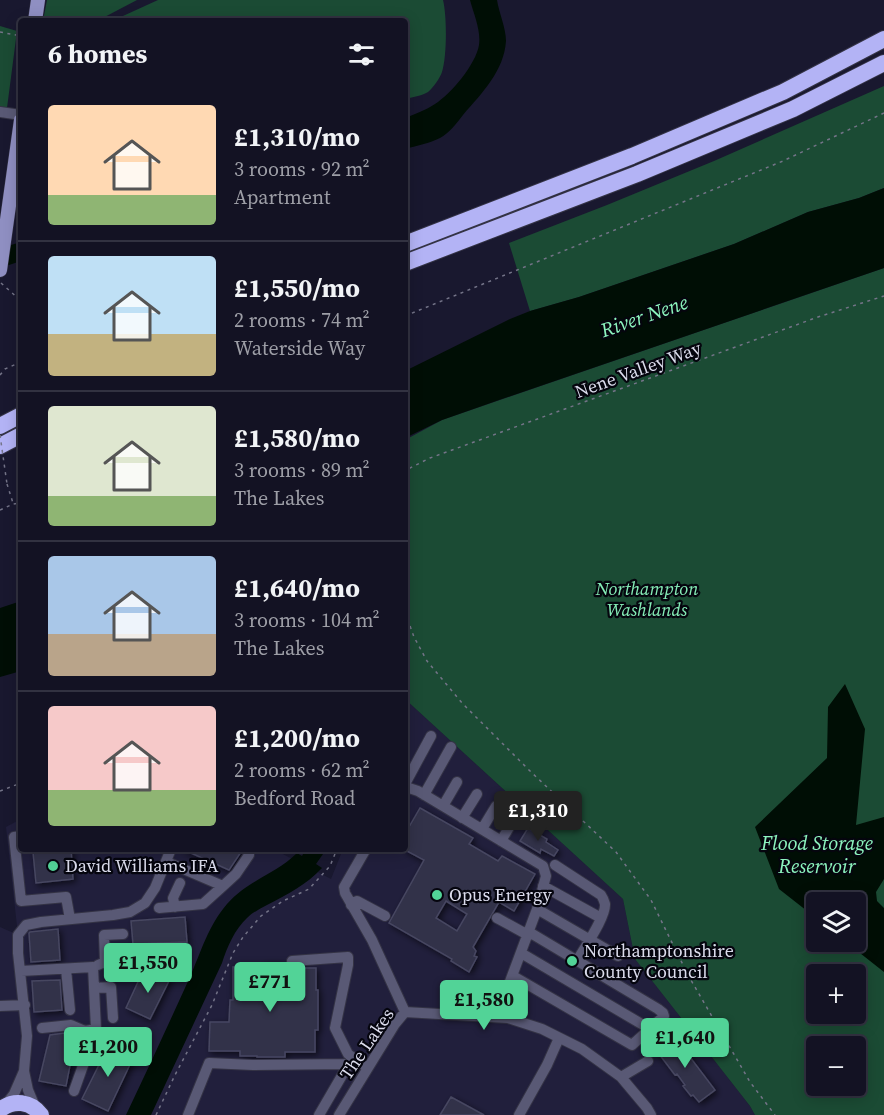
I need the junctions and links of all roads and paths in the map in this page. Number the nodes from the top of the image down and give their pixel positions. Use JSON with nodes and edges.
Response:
{"nodes":[{"id":1,"x":38,"y":0,"type":"edge"},
{"id":2,"x":35,"y":18,"type":"edge"},
{"id":3,"x":0,"y":32,"type":"edge"},
{"id":4,"x":18,"y":35,"type":"edge"},
{"id":5,"x":884,"y":39,"type":"edge"},
{"id":6,"x":884,"y":63,"type":"edge"},
{"id":7,"x":0,"y":112,"type":"edge"},
{"id":8,"x":884,"y":113,"type":"edge"},
{"id":9,"x":18,"y":115,"type":"edge"},
{"id":10,"x":18,"y":142,"type":"edge"},
{"id":11,"x":408,"y":243,"type":"edge"},
{"id":12,"x":408,"y":262,"type":"edge"},
{"id":13,"x":0,"y":270,"type":"edge"},
{"id":14,"x":0,"y":282,"type":"edge"},
{"id":15,"x":884,"y":296,"type":"edge"},
{"id":16,"x":18,"y":298,"type":"edge"},
{"id":17,"x":408,"y":315,"type":"edge"},
{"id":18,"x":18,"y":363,"type":"edge"},
{"id":19,"x":0,"y":375,"type":"edge"},
{"id":20,"x":18,"y":417,"type":"edge"},
{"id":21,"x":0,"y":426,"type":"edge"},
{"id":22,"x":0,"y":435,"type":"edge"},
{"id":23,"x":18,"y":437,"type":"edge"},
{"id":24,"x":0,"y":446,"type":"edge"},
{"id":25,"x":408,"y":470,"type":"edge"},
{"id":26,"x":18,"y":503,"type":"edge"},
{"id":27,"x":13,"y":504,"type":"junction"},
{"id":28,"x":0,"y":510,"type":"edge"},
{"id":29,"x":408,"y":620,"type":"edge"},
{"id":30,"x":431,"y":736,"type":"dead end"},
{"id":31,"x":451,"y":747,"type":"dead end"},
{"id":32,"x":408,"y":778,"type":"edge"},
{"id":33,"x":457,"y":782,"type":"dead end"},
{"id":34,"x":18,"y":784,"type":"edge"},
{"id":35,"x":408,"y":788,"type":"edge"},
{"id":36,"x":0,"y":791,"type":"edge"},
{"id":37,"x":477,"y":794,"type":"dead end"},
{"id":38,"x":424,"y":795,"type":"junction"},
{"id":39,"x":443,"y":806,"type":"junction"},
{"id":40,"x":496,"y":806,"type":"dead end"},
{"id":41,"x":517,"y":814,"type":"dead end"},
{"id":42,"x":462,"y":818,"type":"junction"},
{"id":43,"x":482,"y":829,"type":"junction"},
{"id":44,"x":18,"y":837,"type":"edge"},
{"id":45,"x":501,"y":841,"type":"junction"},
{"id":46,"x":170,"y":852,"type":"edge"},
{"id":47,"x":336,"y":852,"type":"edge"},
{"id":48,"x":364,"y":852,"type":"edge"},
{"id":49,"x":249,"y":855,"type":"dead end"},
{"id":50,"x":167,"y":862,"type":"junction"},
{"id":51,"x":555,"y":865,"type":"dead end"},
{"id":52,"x":180,"y":883,"type":"dead end"},
{"id":53,"x":223,"y":886,"type":"junction"},
{"id":54,"x":543,"y":886,"type":"junction"},
{"id":55,"x":351,"y":905,"type":"junction"},
{"id":56,"x":175,"y":907,"type":"junction"},
{"id":57,"x":159,"y":908,"type":"dead end"},
{"id":58,"x":537,"y":909,"type":"junction"},
{"id":59,"x":385,"y":916,"type":"dead end"},
{"id":60,"x":497,"y":918,"type":"dead end"},
{"id":61,"x":601,"y":918,"type":"junction"},
{"id":62,"x":69,"y":919,"type":"junction"},
{"id":63,"x":529,"y":933,"type":"junction"},
{"id":64,"x":123,"y":934,"type":"dead end"},
{"id":65,"x":589,"y":939,"type":"junction"},
{"id":66,"x":521,"y":953,"type":"junction"},
{"id":67,"x":176,"y":954,"type":"dead end"},
{"id":68,"x":618,"y":956,"type":"dead end"},
{"id":69,"x":292,"y":961,"type":"dead end"},
{"id":70,"x":577,"y":961,"type":"junction"},
{"id":71,"x":105,"y":962,"type":"junction"},
{"id":72,"x":93,"y":967,"type":"junction"},
{"id":73,"x":66,"y":969,"type":"junction"},
{"id":74,"x":21,"y":971,"type":"junction"},
{"id":75,"x":513,"y":975,"type":"junction"},
{"id":76,"x":94,"y":988,"type":"junction"},
{"id":77,"x":25,"y":1005,"type":"junction"},
{"id":78,"x":0,"y":1006,"type":"edge"},
{"id":79,"x":70,"y":1010,"type":"dead end"},
{"id":80,"x":405,"y":1012,"type":"junction"},
{"id":81,"x":500,"y":1017,"type":"junction"},
{"id":82,"x":113,"y":1018,"type":"dead end"},
{"id":83,"x":42,"y":1028,"type":"dead end"},
{"id":84,"x":96,"y":1029,"type":"junction"},
{"id":85,"x":650,"y":1029,"type":"junction"},
{"id":86,"x":559,"y":1038,"type":"junction"},
{"id":87,"x":350,"y":1061,"type":"junction"},
{"id":88,"x":648,"y":1061,"type":"dead end"},
{"id":89,"x":368,"y":1068,"type":"junction"},
{"id":90,"x":24,"y":1071,"type":"junction"},
{"id":91,"x":621,"y":1077,"type":"junction"},
{"id":92,"x":74,"y":1091,"type":"dead end"},
{"id":93,"x":2,"y":1109,"type":"edge"},
{"id":94,"x":40,"y":1113,"type":"edge"},
{"id":95,"x":156,"y":1115,"type":"edge"},
{"id":96,"x":188,"y":1115,"type":"edge"},
{"id":97,"x":319,"y":1115,"type":"edge"},
{"id":98,"x":339,"y":1115,"type":"edge"},
{"id":99,"x":519,"y":1115,"type":"edge"},
{"id":100,"x":651,"y":1115,"type":"edge"},
{"id":101,"x":775,"y":1115,"type":"edge"}],
"edges":[{"from":1,"to":2,"type":"main road"},
{"from":3,"to":4,"type":"path"},
{"from":5,"to":11,"type":"highway"},
{"from":6,"to":12,"type":"highway"},
{"from":7,"to":9,"type":"street"},
{"from":8,"to":17,"type":"path"},
{"from":10,"to":13,"type":"main road"},
{"from":14,"to":16,"type":"path"},
{"from":15,"to":25,"type":"path","name":"Nene Valley Way"},
{"from":18,"to":19,"type":"path"},
{"from":20,"to":21,"type":"highway"},
{"from":22,"to":27,"type":"path","bridge":true},
{"from":23,"to":24,"type":"highway"},
{"from":26,"to":27,"type":"path"},
{"from":27,"to":28,"type":"path"},
{"from":29,"to":101,"type":"path"},
{"from":30,"to":32,"type":"street"},
{"from":31,"to":38,"type":"street"},
{"from":33,"to":39,"type":"street"},
{"from":34,"to":36,"type":"path"},
{"from":35,"to":38,"type":"street"},
{"from":37,"to":42,"type":"street"},
{"from":38,"to":39,"type":"street"},
{"from":39,"to":42,"type":"street"},
{"from":40,"to":43,"type":"street"},
{"from":41,"to":45,"type":"street"},
{"from":42,"to":43,"type":"street"},
{"from":43,"to":45,"type":"street"},
{"from":44,"to":62,"type":"street"},
{"from":45,"to":54,"type":"street"},
{"from":46,"to":50,"type":"street"},
{"from":47,"to":95,"type":"path"},
{"from":48,"to":55,"type":"street"},
{"from":49,"to":53,"type":"street"},
{"from":50,"to":53,"type":"street"},
{"from":50,"to":62,"type":"street"},
{"from":51,"to":61,"type":"street"},
{"from":52,"to":56,"type":"street"},
{"from":53,"to":56,"type":"street"},
{"from":54,"to":58,"type":"street"},
{"from":54,"to":61,"type":"street"},
{"from":55,"to":59,"type":"street"},
{"from":55,"to":80,"type":"street"},
{"from":56,"to":57,"type":"street"},
{"from":58,"to":63,"type":"street"},
{"from":58,"to":65,"type":"street"},
{"from":60,"to":63,"type":"street"},
{"from":61,"to":65,"type":"street"},
{"from":62,"to":74,"type":"street"},
{"from":63,"to":66,"type":"street"},
{"from":63,"to":70,"type":"street"},
{"from":64,"to":71,"type":"street"},
{"from":65,"to":68,"type":"street"},
{"from":65,"to":70,"type":"street"},
{"from":66,"to":75,"type":"street"},
{"from":66,"to":85,"type":"street"},
{"from":67,"to":71,"type":"street"},
{"from":69,"to":87,"type":"street"},
{"from":70,"to":85,"type":"street"},
{"from":71,"to":72,"type":"street"},
{"from":72,"to":73,"type":"street"},
{"from":72,"to":76,"type":"street"},
{"from":73,"to":74,"type":"street"},
{"from":73,"to":79,"type":"street"},
{"from":74,"to":77,"type":"street"},
{"from":75,"to":81,"type":"street"},
{"from":75,"to":85,"type":"street"},
{"from":76,"to":82,"type":"street"},
{"from":76,"to":84,"type":"street"},
{"from":77,"to":78,"type":"street"},
{"from":77,"to":90,"type":"street"},
{"from":80,"to":81,"type":"street","name":"The Lakes"},
{"from":80,"to":89,"type":"street","name":"The Lakes"},
{"from":81,"to":86,"type":"street","name":"The Lakes"},
{"from":83,"to":84,"type":"street"},
{"from":84,"to":92,"type":"street"},
{"from":86,"to":91,"type":"street","name":"The Lakes"},
{"from":86,"to":99,"type":"street"},
{"from":87,"to":89,"type":"street"},
{"from":87,"to":96,"type":"street"},
{"from":87,"to":97,"type":"street"},
{"from":88,"to":91,"type":"street"},
{"from":89,"to":98,"type":"street","name":"The Lakes"},
{"from":90,"to":93,"type":"street"},
{"from":90,"to":94,"type":"street"},
{"from":91,"to":100,"type":"street","name":"The Lakes"},
{"from":93,"to":94,"type":"highway"}]}
